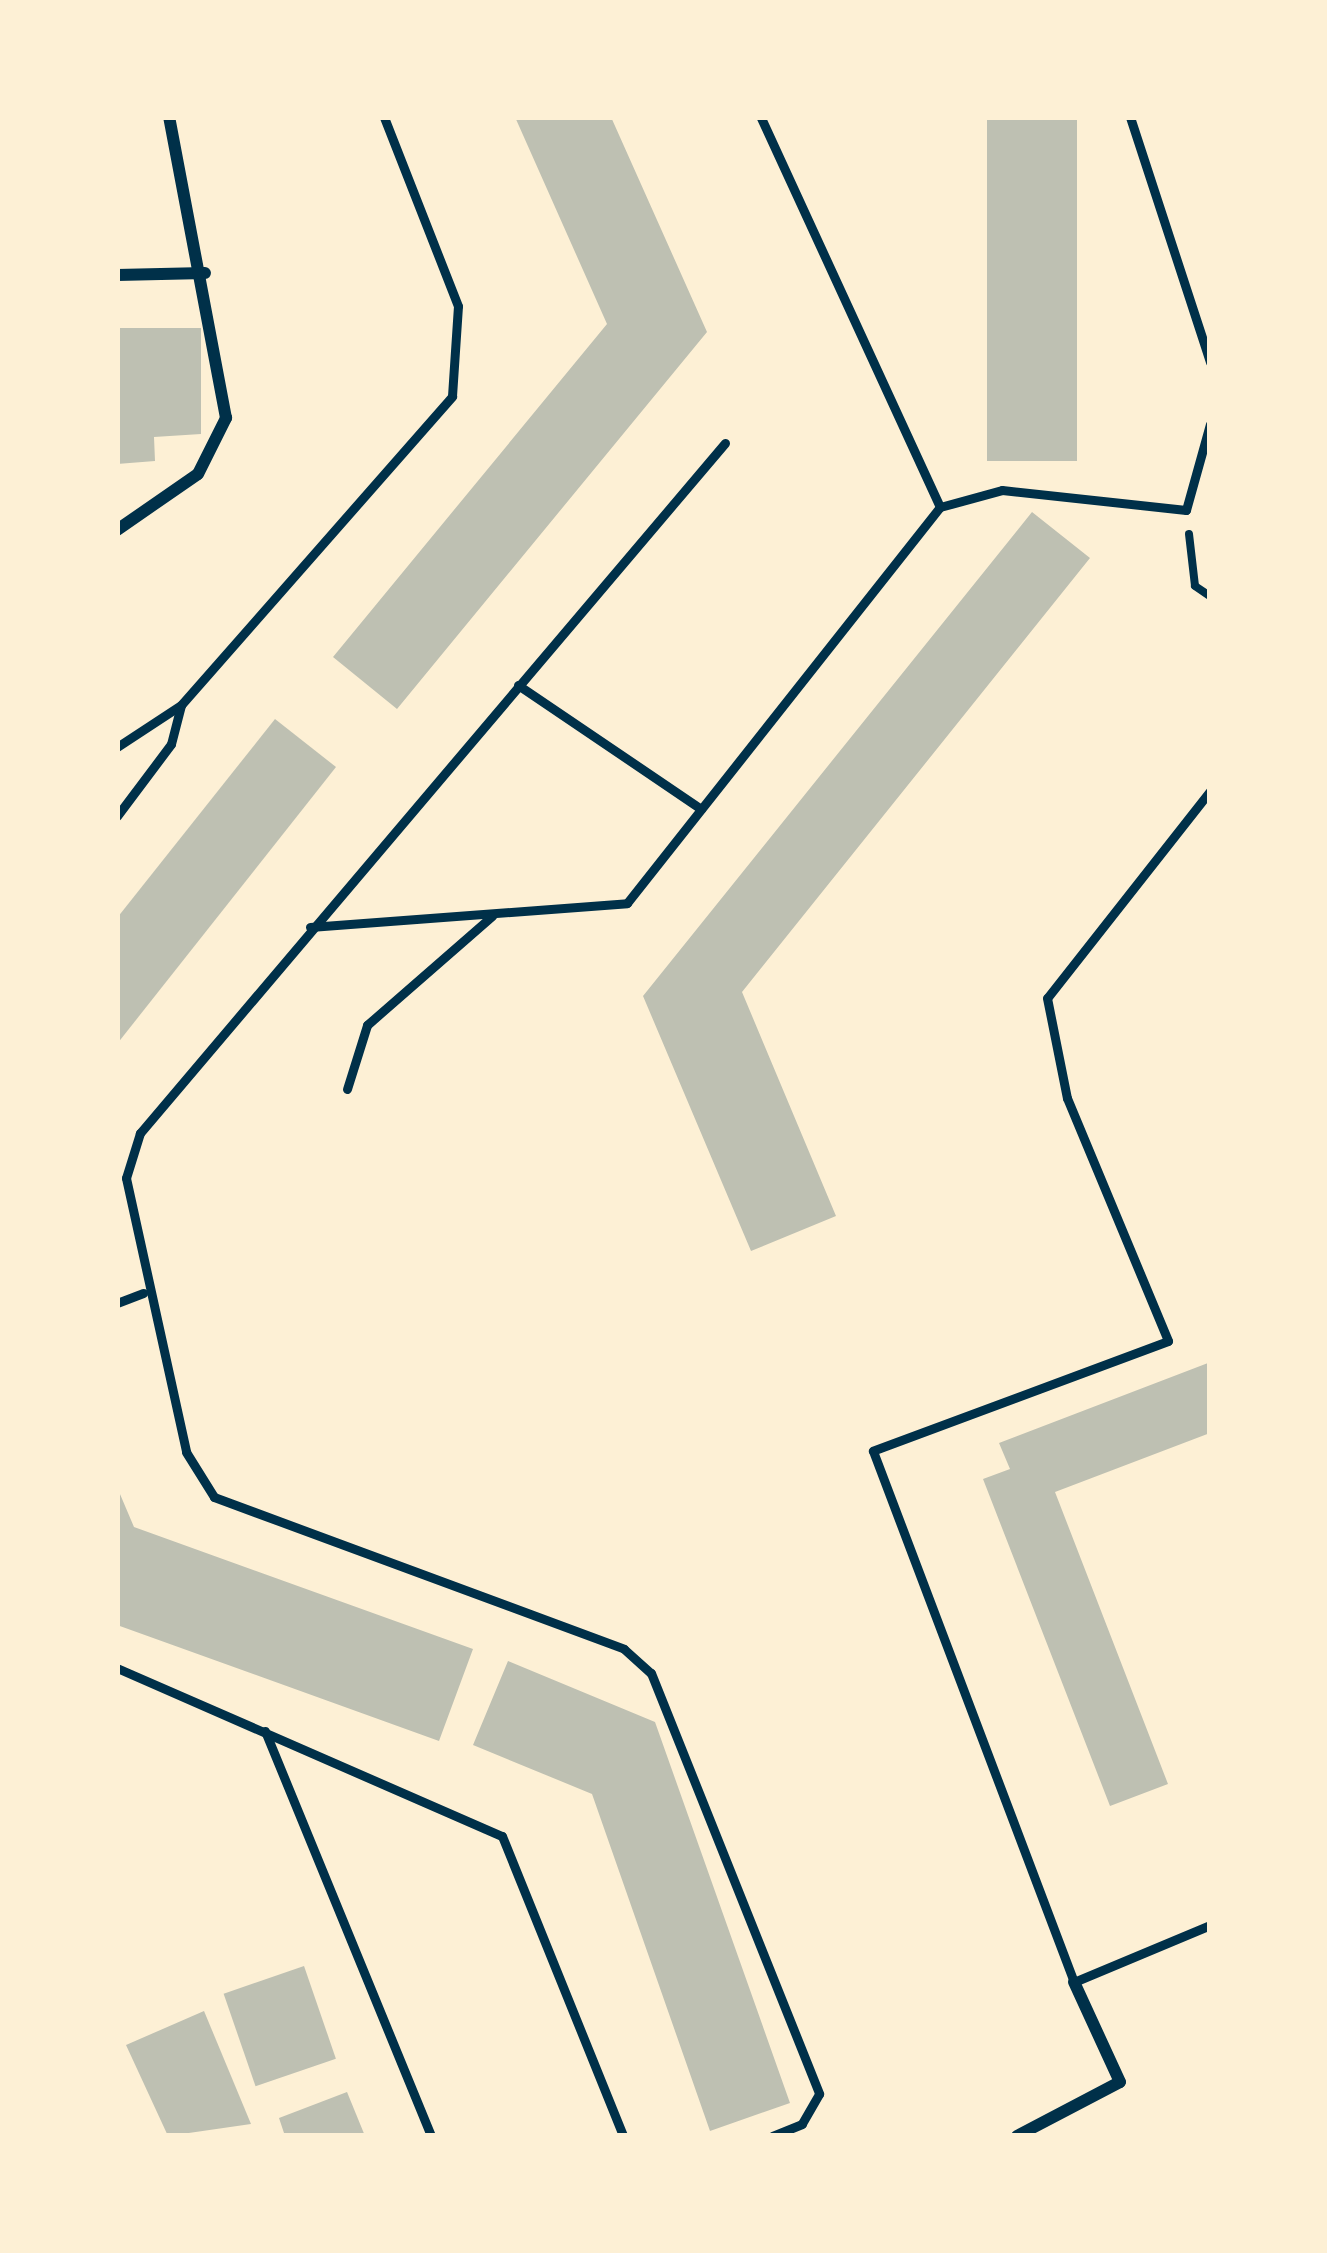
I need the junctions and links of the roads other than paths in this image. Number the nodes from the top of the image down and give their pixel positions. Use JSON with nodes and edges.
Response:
{"nodes":[{"id":1,"x":169,"y":117,"type":"edge"},
{"id":2,"x":384,"y":117,"type":"edge"},
{"id":3,"x":761,"y":117,"type":"edge"},
{"id":4,"x":1130,"y":117,"type":"edge"},
{"id":5,"x":205,"y":274,"type":"junction"},
{"id":6,"x":117,"y":275,"type":"edge"},
{"id":7,"x":1210,"y":362,"type":"edge"},
{"id":8,"x":1210,"y":424,"type":"edge"},
{"id":9,"x":725,"y":443,"type":"dead end"},
{"id":10,"x":940,"y":507,"type":"junction"},
{"id":11,"x":117,"y":530,"type":"edge"},
{"id":12,"x":518,"y":685,"type":"junction"},
{"id":13,"x":181,"y":705,"type":"junction"},
{"id":14,"x":117,"y":747,"type":"edge"},
{"id":15,"x":1210,"y":791,"type":"edge"},
{"id":16,"x":701,"y":809,"type":"junction"},
{"id":17,"x":117,"y":816,"type":"edge"},
{"id":18,"x":492,"y":916,"type":"junction"},
{"id":19,"x":310,"y":927,"type":"junction"},
{"id":20,"x":347,"y":1089,"type":"dead end"},
{"id":21,"x":143,"y":1293,"type":"junction"},
{"id":22,"x":117,"y":1303,"type":"edge"},
{"id":23,"x":117,"y":1668,"type":"edge"},
{"id":24,"x":265,"y":1731,"type":"junction"},
{"id":25,"x":1210,"y":1925,"type":"edge"},
{"id":26,"x":1074,"y":1982,"type":"junction"},
{"id":27,"x":431,"y":2136,"type":"edge"},
{"id":28,"x":623,"y":2136,"type":"edge"},
{"id":29,"x":772,"y":2136,"type":"edge"},
{"id":30,"x":1017,"y":2136,"type":"edge"}],
"edges":[{"from":1,"to":5,"type":"street"},
{"from":2,"to":13,"type":"lane"},
{"from":3,"to":10,"type":"lane"},
{"from":4,"to":7,"type":"lane"},
{"from":5,"to":6,"type":"street"},
{"from":5,"to":11,"type":"street"},
{"from":8,"to":10,"type":"lane"},
{"from":9,"to":12,"type":"lane"},
{"from":10,"to":16,"type":"lane"},
{"from":12,"to":16,"type":"lane"},
{"from":12,"to":19,"type":"lane"},
{"from":13,"to":14,"type":"lane"},
{"from":13,"to":17,"type":"lane"},
{"from":15,"to":26,"type":"lane"},
{"from":16,"to":18,"type":"lane"},
{"from":18,"to":19,"type":"lane"},
{"from":18,"to":20,"type":"lane"},
{"from":19,"to":21,"type":"lane"},
{"from":21,"to":22,"type":"lane"},
{"from":21,"to":29,"type":"lane"},
{"from":23,"to":24,"type":"lane"},
{"from":24,"to":27,"type":"lane"},
{"from":24,"to":28,"type":"lane"},
{"from":25,"to":26,"type":"lane"},
{"from":26,"to":30,"type":"street"}]}
